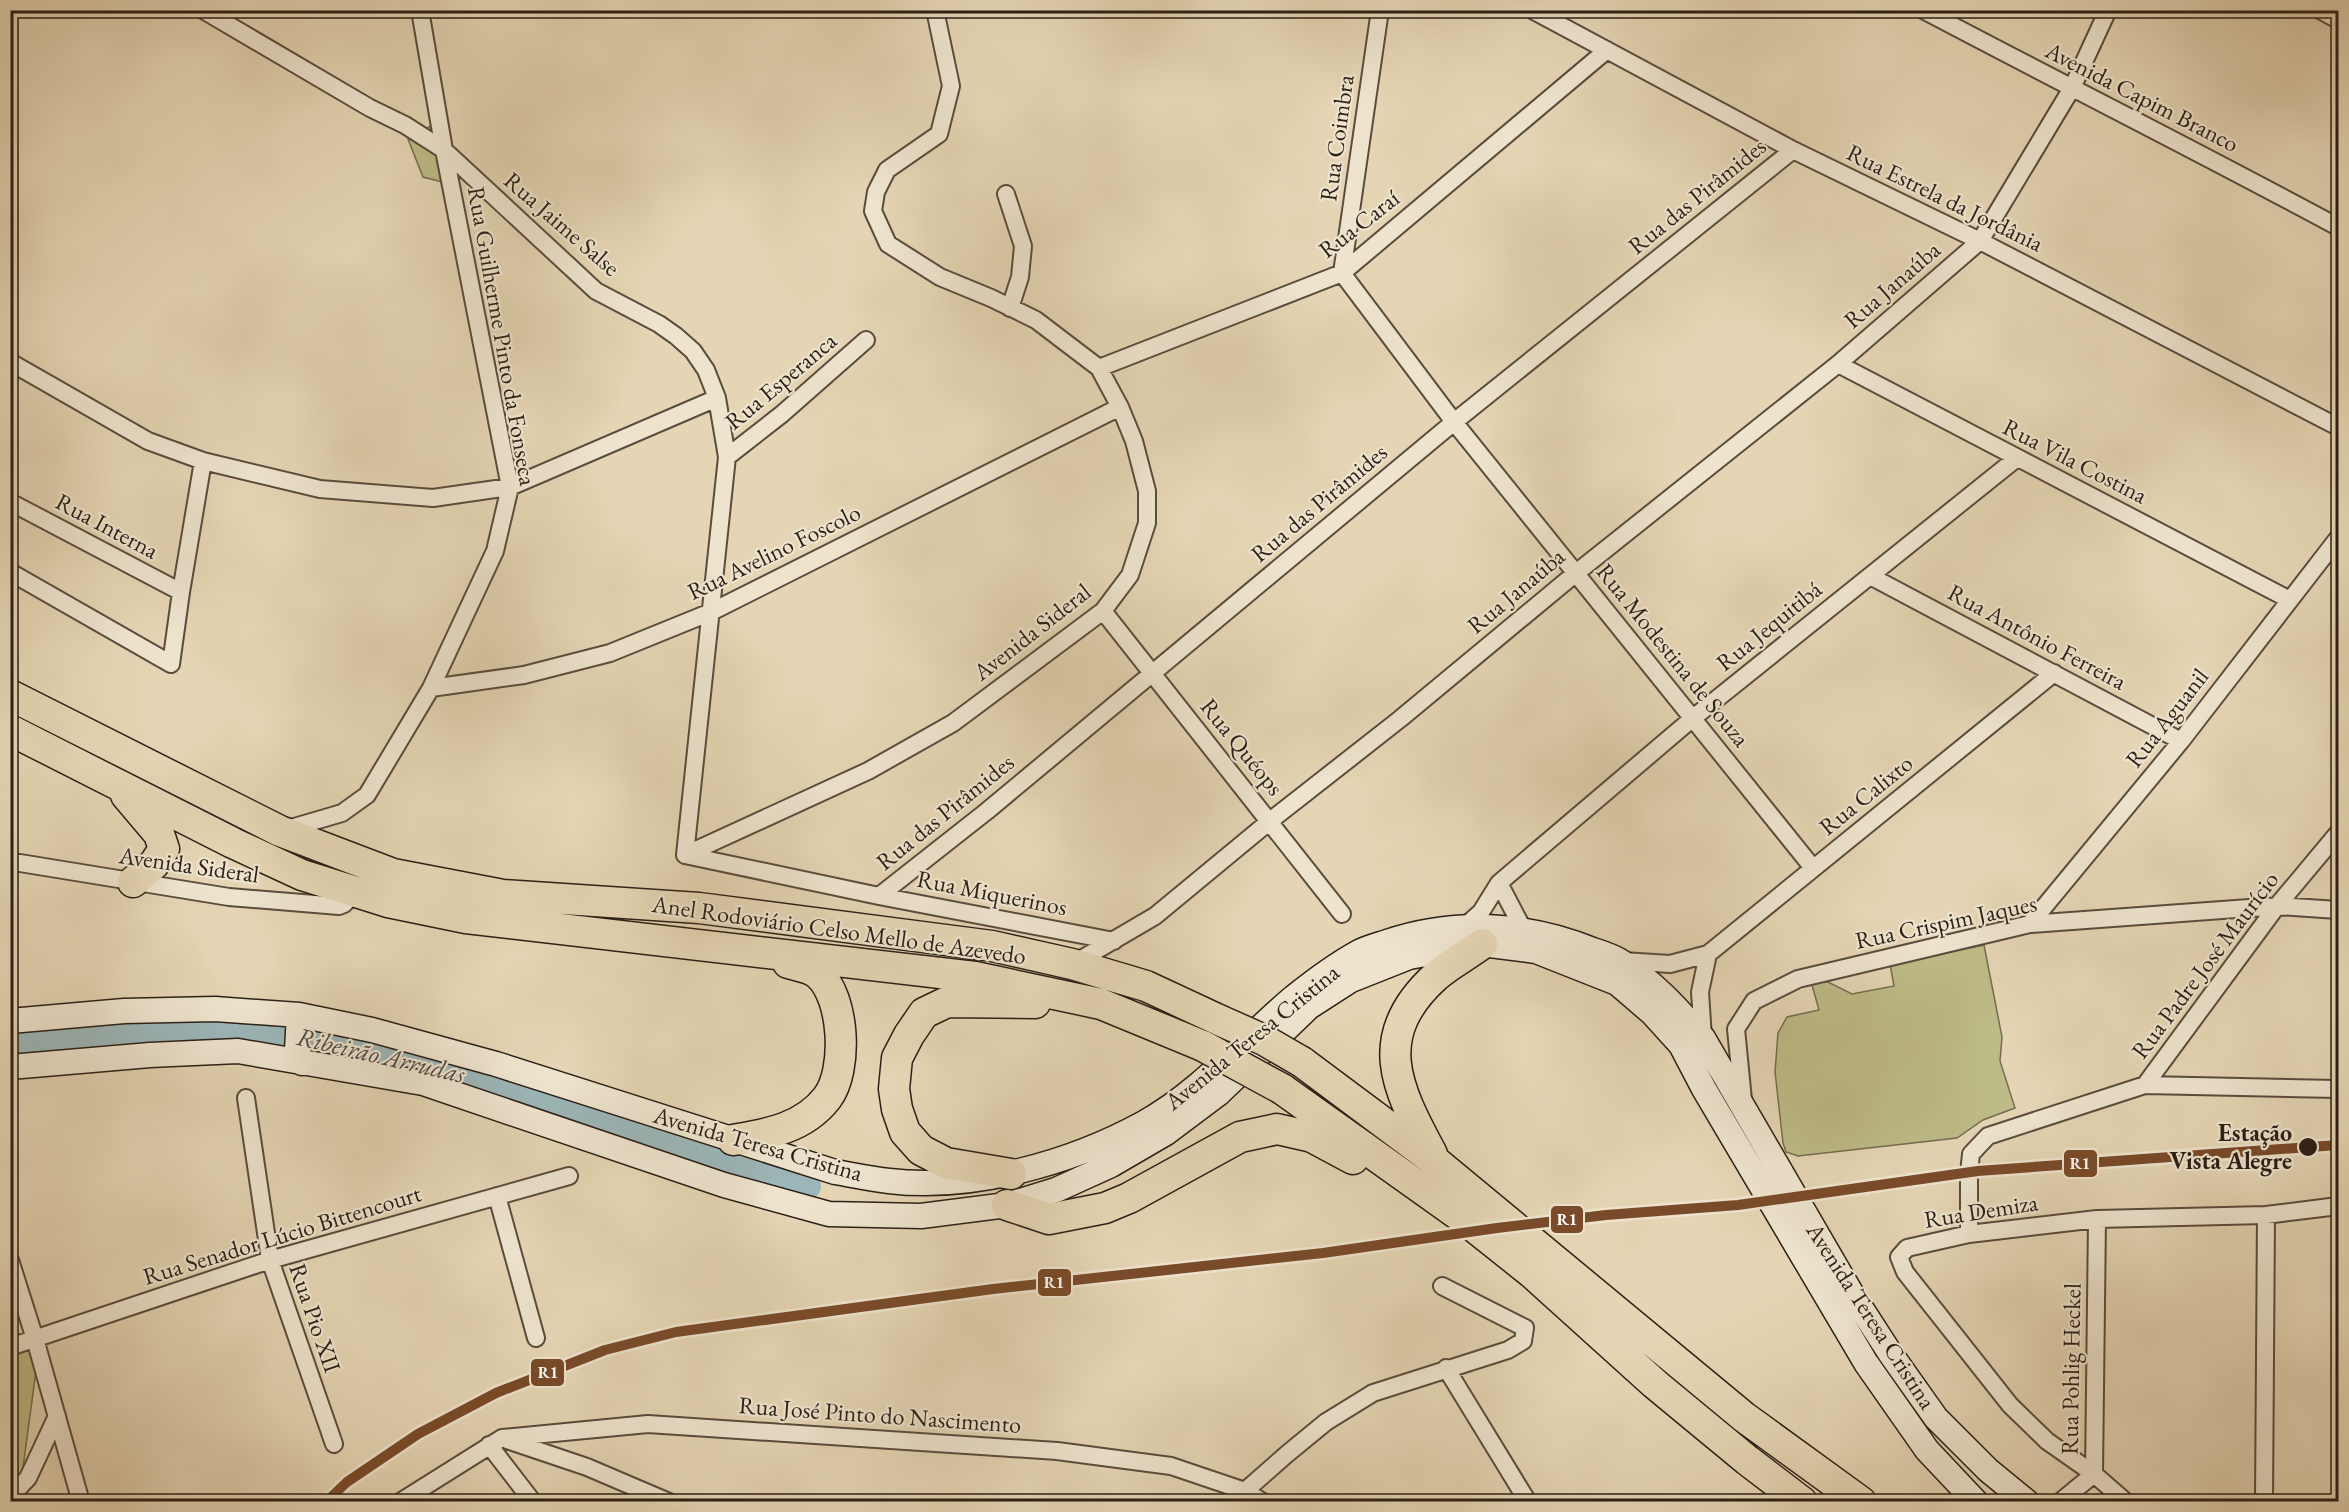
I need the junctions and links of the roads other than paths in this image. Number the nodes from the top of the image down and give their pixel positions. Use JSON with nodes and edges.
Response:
{"nodes":[{"id":1,"x":203,"y":10,"type":"edge"},
{"id":2,"x":420,"y":10,"type":"edge"},
{"id":3,"x":935,"y":10,"type":"edge"},
{"id":4,"x":1380,"y":10,"type":"edge"},
{"id":5,"x":1532,"y":10,"type":"edge"},
{"id":6,"x":1923,"y":10,"type":"edge"},
{"id":7,"x":2108,"y":10,"type":"edge"},
{"id":8,"x":2320,"y":10,"type":"edge"},
{"id":9,"x":2338,"y":20,"type":"edge"},
{"id":10,"x":1607,"y":50,"type":"junction"},
{"id":11,"x":2072,"y":88,"type":"junction"},
{"id":12,"x":444,"y":150,"type":"junction"},
{"id":13,"x":1793,"y":150,"type":"junction"},
{"id":14,"x":1006,"y":194,"type":"dead end"},
{"id":15,"x":2338,"y":227,"type":"edge"},
{"id":16,"x":1980,"y":241,"type":"junction"},
{"id":17,"x":1342,"y":273,"type":"junction"},
{"id":18,"x":1010,"y":308,"type":"junction"},
{"id":19,"x":866,"y":340,"type":"dead end"},
{"id":20,"x":10,"y":362,"type":"edge"},
{"id":21,"x":1838,"y":364,"type":"junction"},
{"id":22,"x":1099,"y":368,"type":"junction"},
{"id":23,"x":717,"y":398,"type":"junction"},
{"id":24,"x":1120,"y":407,"type":"junction"},
{"id":25,"x":1454,"y":422,"type":"junction"},
{"id":26,"x":2338,"y":427,"type":"edge"},
{"id":27,"x":727,"y":457,"type":"junction"},
{"id":28,"x":2017,"y":458,"type":"junction"},
{"id":29,"x":203,"y":461,"type":"junction"},
{"id":30,"x":510,"y":487,"type":"junction"},
{"id":31,"x":10,"y":502,"type":"edge"},
{"id":32,"x":2338,"y":538,"type":"edge"},
{"id":33,"x":10,"y":572,"type":"edge"},
{"id":34,"x":1576,"y":573,"type":"junction"},
{"id":35,"x":1870,"y":576,"type":"junction"},
{"id":36,"x":181,"y":592,"type":"junction"},
{"id":37,"x":2290,"y":600,"type":"junction"},
{"id":38,"x":1103,"y":611,"type":"junction"},
{"id":39,"x":711,"y":612,"type":"junction"},
{"id":40,"x":2054,"y":673,"type":"junction"},
{"id":41,"x":1152,"y":674,"type":"junction"},
{"id":42,"x":431,"y":688,"type":"junction"},
{"id":43,"x":10,"y":695,"type":"edge"},
{"id":44,"x":1693,"y":718,"type":"junction"},
{"id":45,"x":10,"y":730,"type":"edge"},
{"id":46,"x":2181,"y":741,"type":"junction"},
{"id":47,"x":116,"y":784,"type":"junction"},
{"id":48,"x":1270,"y":821,"type":"junction"},
{"id":49,"x":280,"y":831,"type":"junction"},
{"id":50,"x":2338,"y":833,"type":"edge"},
{"id":51,"x":685,"y":855,"type":"junction"},
{"id":52,"x":10,"y":863,"type":"edge"},
{"id":53,"x":1813,"y":868,"type":"junction"},
{"id":54,"x":133,"y":882,"type":"junction"},
{"id":55,"x":1499,"y":883,"type":"junction"},
{"id":56,"x":356,"y":891,"type":"junction"},
{"id":57,"x":879,"y":896,"type":"junction"},
{"id":58,"x":2277,"y":906,"type":"junction"},
{"id":59,"x":2338,"y":910,"type":"edge"},
{"id":60,"x":1342,"y":914,"type":"dead end"},
{"id":61,"x":2030,"y":924,"type":"junction"},
{"id":62,"x":1523,"y":929,"type":"junction"},
{"id":63,"x":1472,"y":936,"type":"junction"},
{"id":64,"x":1114,"y":941,"type":"junction"},
{"id":65,"x":727,"y":947,"type":"junction"},
{"id":66,"x":1708,"y":954,"type":"junction"},
{"id":67,"x":1620,"y":960,"type":"junction"},
{"id":68,"x":1072,"y":964,"type":"junction"},
{"id":69,"x":1101,"y":1004,"type":"junction"},
{"id":70,"x":299,"y":1019,"type":"junction"},
{"id":71,"x":10,"y":1021,"type":"edge"},
{"id":72,"x":1703,"y":1038,"type":"junction"},
{"id":73,"x":300,"y":1056,"type":"junction"},
{"id":74,"x":10,"y":1067,"type":"edge"},
{"id":75,"x":2145,"y":1085,"type":"junction"},
{"id":76,"x":2338,"y":1089,"type":"edge"},
{"id":77,"x":246,"y":1098,"type":"dead end"},
{"id":78,"x":1744,"y":1108,"type":"junction"},
{"id":79,"x":733,"y":1140,"type":"junction"},
{"id":80,"x":1437,"y":1162,"type":"junction"},
{"id":81,"x":1011,"y":1174,"type":"junction"},
{"id":82,"x":569,"y":1176,"type":"dead end"},
{"id":83,"x":497,"y":1196,"type":"junction"},
{"id":84,"x":1007,"y":1205,"type":"junction"},
{"id":85,"x":2338,"y":1206,"type":"edge"},
{"id":86,"x":2266,"y":1215,"type":"junction"},
{"id":87,"x":1462,"y":1218,"type":"junction"},
{"id":88,"x":2097,"y":1220,"type":"junction"},
{"id":89,"x":1969,"y":1234,"type":"junction"},
{"id":90,"x":10,"y":1260,"type":"edge"},
{"id":91,"x":270,"y":1260,"type":"junction"},
{"id":92,"x":1442,"y":1286,"type":"dead end"},
{"id":93,"x":10,"y":1290,"type":"edge"},
{"id":94,"x":26,"y":1310,"type":"junction"},
{"id":95,"x":536,"y":1338,"type":"dead end"},
{"id":96,"x":35,"y":1340,"type":"junction"},
{"id":97,"x":10,"y":1347,"type":"edge"},
{"id":98,"x":1446,"y":1368,"type":"junction"},
{"id":99,"x":57,"y":1416,"type":"junction"},
{"id":100,"x":495,"y":1442,"type":"junction"},
{"id":101,"x":334,"y":1444,"type":"dead end"},
{"id":102,"x":2094,"y":1474,"type":"junction"},
{"id":103,"x":1243,"y":1496,"type":"edge"},
{"id":104,"x":10,"y":1497,"type":"edge"},
{"id":105,"x":81,"y":1502,"type":"edge"},
{"id":106,"x":400,"y":1502,"type":"edge"},
{"id":107,"x":533,"y":1502,"type":"edge"},
{"id":108,"x":669,"y":1502,"type":"edge"},
{"id":109,"x":1263,"y":1502,"type":"edge"},
{"id":110,"x":1528,"y":1502,"type":"edge"},
{"id":111,"x":1802,"y":1502,"type":"edge"},
{"id":112,"x":1861,"y":1502,"type":"edge"},
{"id":113,"x":1976,"y":1502,"type":"edge"},
{"id":114,"x":2027,"y":1502,"type":"edge"},
{"id":115,"x":2060,"y":1502,"type":"edge"},
{"id":116,"x":2126,"y":1502,"type":"edge"},
{"id":117,"x":2264,"y":1502,"type":"edge"}],
"edges":[{"from":1,"to":12,"type":"street","name":"Rua Jaime Salse"},
{"from":2,"to":12,"type":"street","name":"Rua Guilherme Pinto da Fonseca"},
{"from":3,"to":18,"type":"street","name":"Avenida Sideral"},
{"from":4,"to":17,"type":"street","name":"Rua Coimbra"},
{"from":5,"to":10,"type":"street","name":"Rua Estrela da Jordânia"},
{"from":6,"to":11,"type":"street","name":"Avenida Capim Branco"},
{"from":7,"to":11,"type":"street","name":"Rua Janaúba"},
{"from":8,"to":9,"type":"street"},
{"from":10,"to":13,"type":"street","name":"Rua Estrela da Jordânia"},
{"from":10,"to":17,"type":"street","name":"Rua Caraí"},
{"from":11,"to":15,"type":"street","name":"Avenida Capim Branco"},
{"from":11,"to":16,"type":"street","name":"Rua Janaúba"},
{"from":12,"to":23,"type":"street","name":"Rua Jaime Salse"},
{"from":12,"to":30,"type":"street","name":"Rua Guilherme Pinto da Fonseca"},
{"from":13,"to":16,"type":"street","name":"Rua Estrela da Jordânia"},
{"from":13,"to":25,"type":"street","name":"Rua das Pirâmides"},
{"from":14,"to":18,"type":"street"},
{"from":16,"to":21,"type":"street","name":"Rua Janaúba"},
{"from":16,"to":26,"type":"street","name":"Rua Estrela da Jordânia"},
{"from":17,"to":22,"type":"street","name":"Rua Caraí"},
{"from":17,"to":25,"type":"street","name":"Rua Modestina de Souza"},
{"from":18,"to":22,"type":"street","name":"Avenida Sideral"},
{"from":19,"to":27,"type":"street","name":"Rua Esperanca"},
{"from":20,"to":29,"type":"street"},
{"from":21,"to":28,"type":"street","name":"Rua Vila Costina"},
{"from":21,"to":34,"type":"street","name":"Rua Janaúba"},
{"from":22,"to":24,"type":"street","name":"Avenida Sideral"},
{"from":23,"to":27,"type":"street","name":"Rua Jaime Salse"},
{"from":23,"to":30,"type":"street"},
{"from":24,"to":38,"type":"street","name":"Avenida Sideral"},
{"from":24,"to":39,"type":"street","name":"Rua Avelino Foscolo"},
{"from":25,"to":34,"type":"street","name":"Rua Modestina de Souza"},
{"from":25,"to":41,"type":"street","name":"Rua das Pirâmides"},
{"from":27,"to":39,"type":"street","name":"Rua Jaime Salse"},
{"from":28,"to":35,"type":"street","name":"Rua Jequitibá"},
{"from":28,"to":37,"type":"street","name":"Rua Vila Costina"},
{"from":29,"to":30,"type":"street"},
{"from":29,"to":36,"type":"street"},
{"from":30,"to":42,"type":"street","name":"Rua Guilherme Pinto da Fonseca"},
{"from":31,"to":36,"type":"street","name":"Rua Interna"},
{"from":32,"to":37,"type":"street","name":"Rua Aguanil"},
{"from":33,"to":36,"type":"street"},
{"from":34,"to":44,"type":"street","name":"Rua Modestina de Souza"},
{"from":34,"to":48,"type":"street","name":"Rua Janaúba"},
{"from":35,"to":40,"type":"street","name":"Rua Antônio Ferreira"},
{"from":35,"to":44,"type":"street","name":"Rua Jequitibá"},
{"from":37,"to":46,"type":"street","name":"Rua Aguanil"},
{"from":38,"to":41,"type":"street","name":"Rua Quéops"},
{"from":38,"to":51,"type":"street","name":"Avenida Sideral"},
{"from":39,"to":42,"type":"street","name":"Rua Avelino Foscolo"},
{"from":39,"to":51,"type":"street","name":"Rua Jaime Salse"},
{"from":40,"to":46,"type":"street","name":"Rua Antônio Ferreira"},
{"from":40,"to":53,"type":"street","name":"Rua Calixto"},
{"from":41,"to":48,"type":"street","name":"Rua Quéops"},
{"from":41,"to":57,"type":"street","name":"Rua das Pirâmides"},
{"from":42,"to":49,"type":"street","name":"Rua Guilherme Pinto da Fonseca"},
{"from":43,"to":49,"type":"highway","name":"Anel Rodoviário Celso Mello de Azevedo"},
{"from":44,"to":53,"type":"street","name":"Rua Modestina de Souza"},
{"from":44,"to":55,"type":"street","name":"Rua Jequitibá"},
{"from":45,"to":47,"type":"highway","name":"Anel Rodoviário Celso Mello de Azevedo"},
{"from":46,"to":61,"type":"street","name":"Rua Aguanil"},
{"from":47,"to":54,"type":"highway"},
{"from":47,"to":56,"type":"highway","name":"Anel Rodoviário Celso Mello de Azevedo"},
{"from":48,"to":60,"type":"street","name":"Rua Quéops"},
{"from":48,"to":64,"type":"street","name":"Rua Janaúba"},
{"from":49,"to":68,"type":"highway","name":"Anel Rodoviário Celso Mello de Azevedo"},
{"from":50,"to":58,"type":"street","name":"Rua Padre José Maurício"},
{"from":51,"to":57,"type":"street","name":"Rua Miquerinos"},
{"from":52,"to":54,"type":"street","name":"Avenida Sideral"},
{"from":53,"to":66,"type":"street","name":"Rua Calixto"},
{"from":54,"to":56,"type":"street","name":"Avenida Sideral"},
{"from":55,"to":62,"type":"street"},
{"from":55,"to":63,"type":"street","name":"Rua Jequitibá"},
{"from":56,"to":65,"type":"highway","name":"Anel Rodoviário Celso Mello de Azevedo"},
{"from":57,"to":64,"type":"street","name":"Rua Miquerinos"},
{"from":58,"to":59,"type":"street","name":"Rua Crispim Jaques"},
{"from":58,"to":61,"type":"street","name":"Rua Crispim Jaques"},
{"from":58,"to":75,"type":"street","name":"Rua Padre José Maurício"},
{"from":61,"to":78,"type":"street","name":"Rua Crispim Jaques"},
{"from":62,"to":63,"type":"main road","name":"Avenida Teresa Cristina"},
{"from":62,"to":67,"type":"main road","name":"Avenida Teresa Cristina"},
{"from":63,"to":80,"type":"highway"},
{"from":63,"to":81,"type":"main road","name":"Avenida Teresa Cristina"},
{"from":63,"to":84,"type":"main road","name":"Avenida Teresa Cristina"},
{"from":63,"to":113,"type":"main road","name":"Avenida Teresa Cristina"},
{"from":64,"to":68,"type":"street","name":"Rua Janaúba"},
{"from":65,"to":69,"type":"highway","name":"Anel Rodoviário Celso Mello de Azevedo"},
{"from":65,"to":79,"type":"highway"},
{"from":66,"to":67,"type":"street","name":"Rua Calixto"},
{"from":66,"to":72,"type":"street"},
{"from":67,"to":72,"type":"main road","name":"Avenida Teresa Cristina"},
{"from":68,"to":80,"type":"highway","name":"Anel Rodoviário Celso Mello de Azevedo","bridge":true},
{"from":69,"to":81,"type":"highway"},
{"from":69,"to":87,"type":"highway","name":"Anel Rodoviário Celso Mello de Azevedo","bridge":true},
{"from":70,"to":71,"type":"main road","name":"Avenida Teresa Cristina"},
{"from":70,"to":73,"type":"main road"},
{"from":70,"to":79,"type":"main road","name":"Avenida Teresa Cristina"},
{"from":72,"to":78,"type":"main road","name":"Avenida Teresa Cristina"},
{"from":73,"to":74,"type":"main road","name":"Avenida Teresa Cristina"},
{"from":73,"to":84,"type":"main road","name":"Avenida Teresa Cristina"},
{"from":75,"to":76,"type":"street"},
{"from":75,"to":89,"type":"street","name":"Rua Padre José Maurício"},
{"from":77,"to":91,"type":"street","name":"Rua Pio XII"},
{"from":78,"to":114,"type":"main road","name":"Avenida Teresa Cristina"},
{"from":79,"to":81,"type":"main road","name":"Avenida Teresa Cristina"},
{"from":80,"to":112,"type":"highway","name":"Anel Rodoviário Celso Mello de Azevedo"},
{"from":82,"to":83,"type":"street","name":"Rua Senador Lúcio Bittencourt"},
{"from":83,"to":91,"type":"street","name":"Rua Senador Lúcio Bittencourt"},
{"from":83,"to":95,"type":"street"},
{"from":84,"to":87,"type":"highway"},
{"from":85,"to":86,"type":"street","name":"Rua Demiza"},
{"from":86,"to":88,"type":"street","name":"Rua Demiza"},
{"from":86,"to":117,"type":"street"},
{"from":87,"to":111,"type":"highway","name":"Anel Rodoviário Celso Mello de Azevedo"},
{"from":88,"to":89,"type":"street","name":"Rua Demiza"},
{"from":88,"to":102,"type":"street","name":"Rua Pohlig Heckel"},
{"from":89,"to":102,"type":"street","name":"Rua Demiza"},
{"from":90,"to":94,"type":"street"},
{"from":91,"to":96,"type":"street","name":"Rua Senador Lúcio Bittencourt"},
{"from":91,"to":101,"type":"street","name":"Rua Pio XII"},
{"from":92,"to":98,"type":"street"},
{"from":93,"to":94,"type":"street"},
{"from":94,"to":96,"type":"street"},
{"from":96,"to":97,"type":"street","name":"Rua Senador Lúcio Bittencourt"},
{"from":96,"to":99,"type":"street"},
{"from":98,"to":103,"type":"street"},
{"from":98,"to":110,"type":"street"},
{"from":99,"to":104,"type":"street"},
{"from":99,"to":105,"type":"street"},
{"from":100,"to":103,"type":"street","name":"Rua José Pinto do Nascimento"},
{"from":100,"to":106,"type":"street"},
{"from":100,"to":107,"type":"street"},
{"from":100,"to":108,"type":"street"},
{"from":102,"to":115,"type":"street","name":"Rua Pohlig Heckel"},
{"from":102,"to":116,"type":"street","name":"Rua Demiza"},
{"from":103,"to":109,"type":"street","name":"Rua José Pinto do Nascimento"}]}
